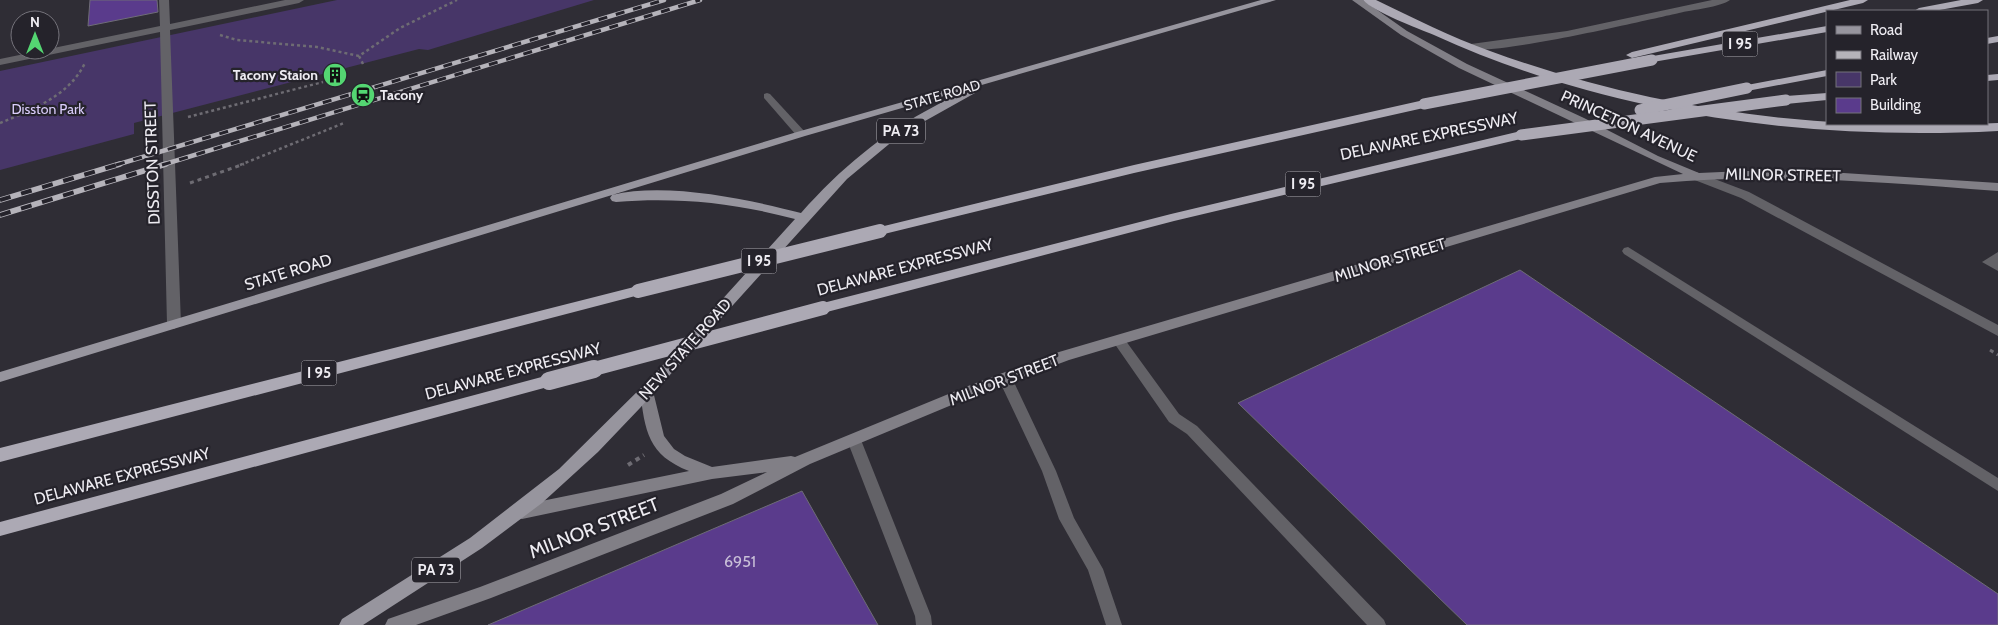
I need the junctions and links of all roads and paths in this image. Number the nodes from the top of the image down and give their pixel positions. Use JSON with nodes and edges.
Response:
{"nodes":[{"id":1,"x":164,"y":0,"type":"edge"},
{"id":2,"x":299,"y":0,"type":"edge"},
{"id":3,"x":457,"y":0,"type":"edge"},
{"id":4,"x":1271,"y":0,"type":"edge"},
{"id":5,"x":1357,"y":0,"type":"edge"},
{"id":6,"x":1368,"y":0,"type":"edge"},
{"id":7,"x":1682,"y":0,"type":"edge"},
{"id":8,"x":1725,"y":0,"type":"edge"},
{"id":9,"x":1863,"y":0,"type":"edge"},
{"id":10,"x":1978,"y":0,"type":"edge"},
{"id":11,"x":1696,"y":6,"type":"junction"},
{"id":12,"x":1924,"y":10,"type":"edge"},
{"id":13,"x":165,"y":28,"type":"junction"},
{"id":14,"x":1826,"y":29,"type":"edge"},
{"id":15,"x":213,"y":33,"type":"dead end"},
{"id":16,"x":88,"y":44,"type":"junction"},
{"id":17,"x":1471,"y":47,"type":"junction"},
{"id":18,"x":359,"y":56,"type":"junction"},
{"id":19,"x":0,"y":62,"type":"edge"},
{"id":20,"x":363,"y":64,"type":"dead end"},
{"id":21,"x":1826,"y":72,"type":"edge"},
{"id":22,"x":1017,"y":74,"type":"junction"},
{"id":23,"x":323,"y":82,"type":"dead end"},
{"id":24,"x":767,"y":96,"type":"dead end"},
{"id":25,"x":1826,"y":96,"type":"edge"},
{"id":26,"x":1424,"y":104,"type":"junction"},
{"id":27,"x":203,"y":113,"type":"dead end"},
{"id":28,"x":0,"y":123,"type":"edge"},
{"id":29,"x":344,"y":123,"type":"dead end"},
{"id":30,"x":1998,"y":127,"type":"edge"},
{"id":31,"x":801,"y":134,"type":"junction"},
{"id":32,"x":1521,"y":135,"type":"junction"},
{"id":33,"x":1696,"y":176,"type":"junction"},
{"id":34,"x":1998,"y":187,"type":"edge"},
{"id":35,"x":170,"y":189,"type":"junction"},
{"id":36,"x":586,"y":201,"type":"junction"},
{"id":37,"x":805,"y":218,"type":"junction"},
{"id":38,"x":1628,"y":251,"type":"dead end"},
{"id":39,"x":1998,"y":256,"type":"edge"},
{"id":40,"x":1998,"y":267,"type":"edge"},
{"id":41,"x":174,"y":324,"type":"junction"},
{"id":42,"x":1998,"y":331,"type":"edge"},
{"id":43,"x":1118,"y":340,"type":"junction"},
{"id":44,"x":0,"y":377,"type":"edge"},
{"id":45,"x":1005,"y":378,"type":"junction"},
{"id":46,"x":647,"y":391,"type":"junction"},
{"id":47,"x":854,"y":440,"type":"junction"},
{"id":48,"x":652,"y":450,"type":"dead end"},
{"id":49,"x":0,"y":455,"type":"edge"},
{"id":50,"x":804,"y":460,"type":"junction"},
{"id":51,"x":628,"y":465,"type":"dead end"},
{"id":52,"x":712,"y":473,"type":"junction"},
{"id":53,"x":1998,"y":486,"type":"edge"},
{"id":54,"x":522,"y":512,"type":"junction"},
{"id":55,"x":0,"y":529,"type":"edge"},
{"id":56,"x":348,"y":625,"type":"edge"},
{"id":57,"x":394,"y":625,"type":"edge"},
{"id":58,"x":924,"y":625,"type":"edge"},
{"id":59,"x":1114,"y":625,"type":"edge"},
{"id":60,"x":1378,"y":625,"type":"edge"}],
"edges":[{"from":1,"to":13,"type":"street","name":"DISSTON STREET"},
{"from":2,"to":13,"type":"street"},
{"from":3,"to":18,"type":"path"},
{"from":4,"to":22,"type":"main road","name":"STATE ROAD","number":"PA 73"},
{"from":5,"to":33,"type":"main road","name":"PRINCETON AVENUE"},
{"from":6,"to":17,"type":"highway"},
{"from":7,"to":11,"type":"street"},
{"from":8,"to":11,"type":"street"},
{"from":9,"to":26,"type":"highway","bridge":true},
{"from":10,"to":12,"type":"highway"},
{"from":11,"to":17,"type":"street"},
{"from":13,"to":16,"type":"street"},
{"from":13,"to":35,"type":"street","name":"DISSTON STREET"},
{"from":14,"to":26,"type":"highway","name":"DELAWARE EXPRESSWAY","number":"I 95","bridge":true},
{"from":15,"to":18,"type":"path"},
{"from":16,"to":19,"type":"street"},
{"from":16,"to":28,"type":"path"},
{"from":17,"to":30,"type":"highway"},
{"from":18,"to":20,"type":"path"},
{"from":21,"to":32,"type":"highway","name":"DELAWARE EXPRESSWAY","number":"I 95","bridge":true},
{"from":22,"to":31,"type":"main road","name":"STATE ROAD"},
{"from":22,"to":37,"type":"main road","name":"NEW STATE ROAD","number":"PA 73"},
{"from":23,"to":27,"type":"path"},
{"from":24,"to":31,"type":"lane"},
{"from":25,"to":32,"type":"highway","bridge":true},
{"from":26,"to":49,"type":"highway","name":"DELAWARE EXPRESSWAY","number":"I 95","bridge":true},
{"from":29,"to":35,"type":"path"},
{"from":31,"to":36,"type":"main road","name":"STATE ROAD"},
{"from":32,"to":55,"type":"highway","name":"DELAWARE EXPRESSWAY","number":"I 95","bridge":true},
{"from":33,"to":34,"type":"main road","name":"MILNOR STREET"},
{"from":33,"to":42,"type":"street","name":"PRINCETON AVENUE"},
{"from":33,"to":43,"type":"main road","name":"MILNOR STREET"},
{"from":35,"to":41,"type":"street","name":"DISSTON STREET"},
{"from":36,"to":37,"type":"main road","name":"STATE ROAD"},
{"from":36,"to":41,"type":"main road","name":"STATE ROAD"},
{"from":37,"to":46,"type":"main road","name":"NEW STATE ROAD","number":"PA 73"},
{"from":38,"to":53,"type":"lane"},
{"from":39,"to":40,"type":"lane"},
{"from":41,"to":44,"type":"main road","name":"STATE ROAD"},
{"from":43,"to":45,"type":"main road","name":"MILNOR STREET"},
{"from":43,"to":60,"type":"lane"},
{"from":45,"to":47,"type":"main road","name":"MILNOR STREET"},
{"from":45,"to":59,"type":"lane"},
{"from":46,"to":52,"type":"main road"},
{"from":46,"to":54,"type":"main road","name":"NEW STATE ROAD","number":"PA 73"},
{"from":47,"to":50,"type":"main road","name":"MILNOR STREET"},
{"from":47,"to":58,"type":"lane"},
{"from":48,"to":51,"type":"path"},
{"from":50,"to":52,"type":"main road","name":"MILNOR STREET"},
{"from":50,"to":57,"type":"main road","name":"MILNOR STREET"},
{"from":52,"to":54,"type":"main road","name":"MILNOR STREET"},
{"from":54,"to":56,"type":"main road","name":"NEW STATE ROAD","number":"PA 73"}]}
